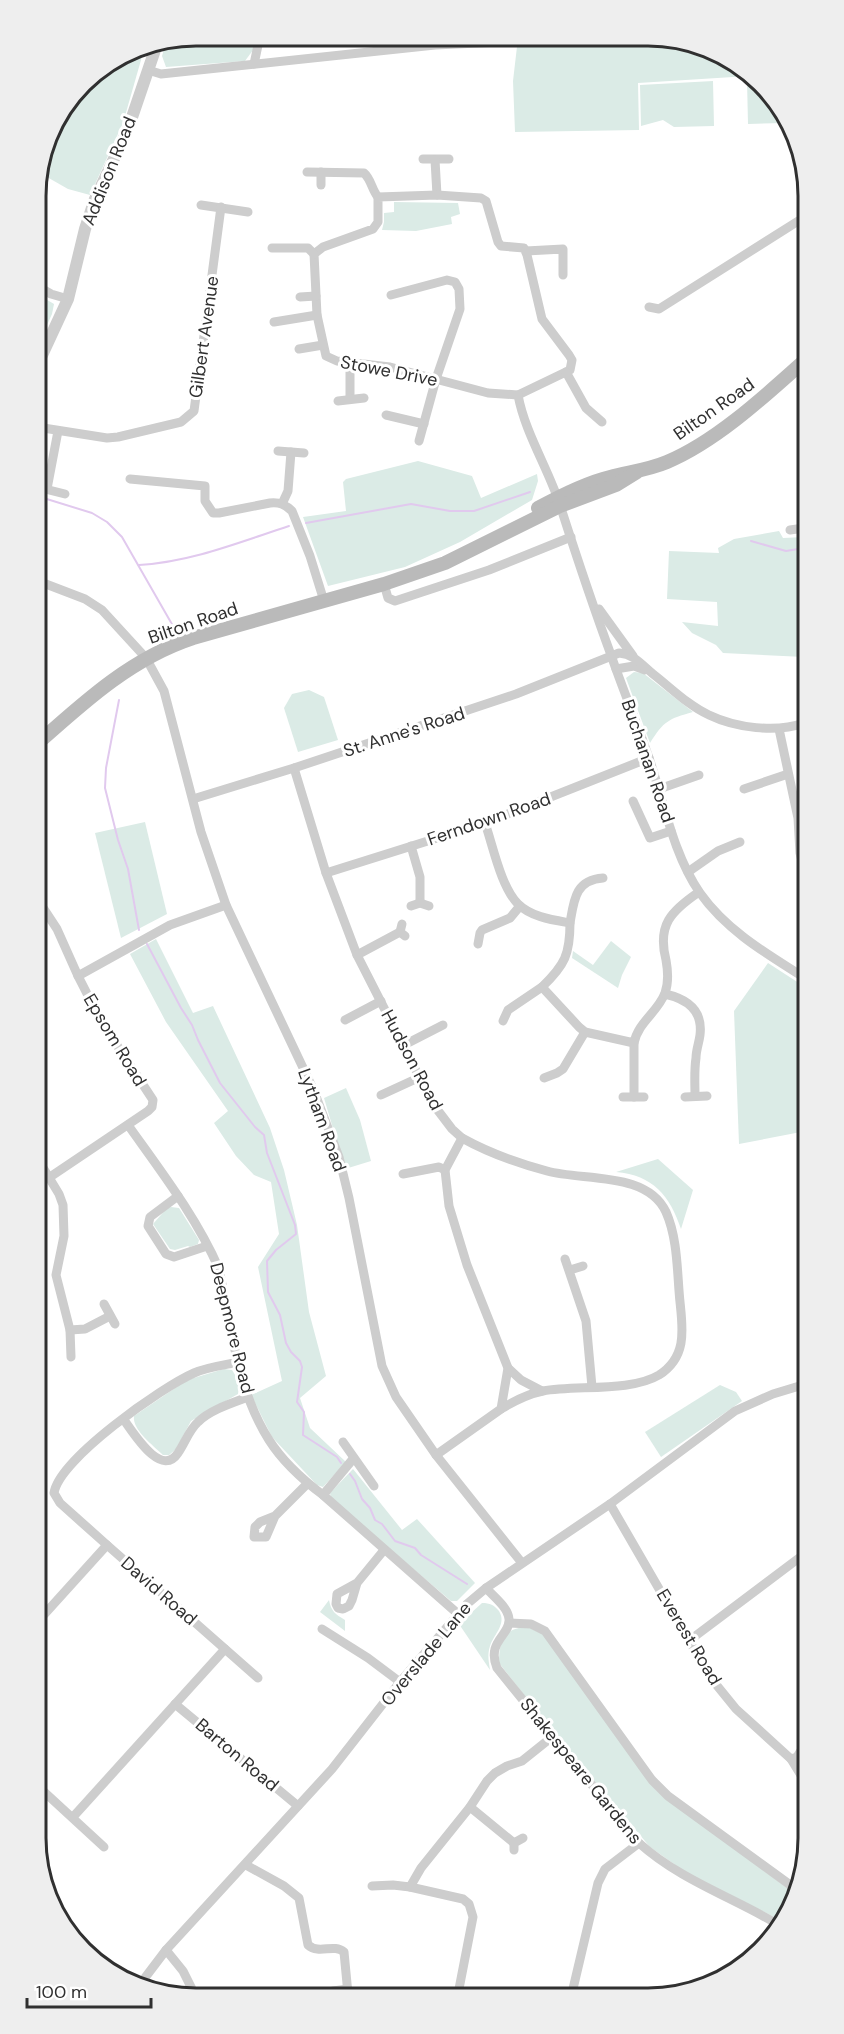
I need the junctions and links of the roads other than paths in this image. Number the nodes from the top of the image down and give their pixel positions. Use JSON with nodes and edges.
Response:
{"nodes":[{"id":1,"x":421,"y":46,"type":"edge"},
{"id":2,"x":258,"y":47,"type":"edge"},
{"id":3,"x":154,"y":53,"type":"edge"},
{"id":4,"x":254,"y":64,"type":"junction"},
{"id":5,"x":148,"y":69,"type":"junction"},
{"id":6,"x":423,"y":159,"type":"dead end"},
{"id":7,"x":449,"y":159,"type":"dead end"},
{"id":8,"x":435,"y":160,"type":"junction"},
{"id":9,"x":307,"y":172,"type":"dead end"},
{"id":10,"x":321,"y":172,"type":"junction"},
{"id":11,"x":321,"y":185,"type":"dead end"},
{"id":12,"x":437,"y":195,"type":"junction"},
{"id":13,"x":378,"y":197,"type":"junction"},
{"id":14,"x":201,"y":205,"type":"dead end"},
{"id":15,"x":221,"y":207,"type":"junction"},
{"id":16,"x":248,"y":212,"type":"dead end"},
{"id":17,"x":798,"y":221,"type":"edge"},
{"id":18,"x":272,"y":248,"type":"dead end"},
{"id":19,"x":526,"y":251,"type":"junction"},
{"id":20,"x":314,"y":254,"type":"junction"},
{"id":21,"x":563,"y":275,"type":"dead end"},
{"id":22,"x":47,"y":290,"type":"edge"},
{"id":23,"x":391,"y":295,"type":"dead end"},
{"id":24,"x":316,"y":296,"type":"junction"},
{"id":25,"x":300,"y":297,"type":"dead end"},
{"id":26,"x":68,"y":299,"type":"junction"},
{"id":27,"x":649,"y":307,"type":"dead end"},
{"id":28,"x":317,"y":315,"type":"junction"},
{"id":29,"x":274,"y":322,"type":"dead end"},
{"id":30,"x":47,"y":345,"type":"edge"},
{"id":31,"x":323,"y":345,"type":"junction"},
{"id":32,"x":299,"y":349,"type":"dead end"},
{"id":33,"x":350,"y":362,"type":"junction"},
{"id":34,"x":798,"y":366,"type":"edge"},
{"id":35,"x":566,"y":372,"type":"junction"},
{"id":36,"x":436,"y":379,"type":"junction"},
{"id":37,"x":518,"y":395,"type":"junction"},
{"id":38,"x":364,"y":398,"type":"dead end"},
{"id":39,"x":350,"y":399,"type":"junction"},
{"id":40,"x":338,"y":401,"type":"dead end"},
{"id":41,"x":386,"y":415,"type":"dead end"},
{"id":42,"x":602,"y":422,"type":"dead end"},
{"id":43,"x":424,"y":424,"type":"junction"},
{"id":44,"x":47,"y":429,"type":"edge"},
{"id":45,"x":58,"y":431,"type":"junction"},
{"id":46,"x":419,"y":441,"type":"dead end"},
{"id":47,"x":278,"y":451,"type":"dead end"},
{"id":48,"x":291,"y":452,"type":"junction"},
{"id":49,"x":304,"y":453,"type":"dead end"},
{"id":50,"x":47,"y":471,"type":"edge"},
{"id":51,"x":637,"y":472,"type":"junction"},
{"id":52,"x":130,"y":479,"type":"dead end"},
{"id":53,"x":47,"y":489,"type":"edge"},
{"id":54,"x":65,"y":494,"type":"dead end"},
{"id":55,"x":559,"y":502,"type":"junction"},
{"id":56,"x":282,"y":504,"type":"junction"},
{"id":57,"x":798,"y":529,"type":"edge"},
{"id":58,"x":790,"y":530,"type":"dead end"},
{"id":59,"x":571,"y":537,"type":"junction"},
{"id":60,"x":47,"y":584,"type":"edge"},
{"id":61,"x":384,"y":584,"type":"junction"},
{"id":62,"x":324,"y":601,"type":"junction"},
{"id":63,"x":594,"y":602,"type":"junction"},
{"id":64,"x":611,"y":656,"type":"junction"},
{"id":65,"x":633,"y":656,"type":"junction"},
{"id":66,"x":146,"y":658,"type":"junction"},
{"id":67,"x":616,"y":669,"type":"junction"},
{"id":68,"x":650,"y":671,"type":"junction"},
{"id":69,"x":798,"y":724,"type":"edge"},
{"id":70,"x":778,"y":729,"type":"junction"},
{"id":71,"x":47,"y":736,"type":"edge"},
{"id":72,"x":649,"y":758,"type":"junction"},
{"id":73,"x":294,"y":768,"type":"junction"},
{"id":74,"x":788,"y":774,"type":"junction"},
{"id":75,"x":699,"y":775,"type":"dead end"},
{"id":76,"x":659,"y":789,"type":"junction"},
{"id":77,"x":744,"y":789,"type":"dead end"},
{"id":78,"x":193,"y":799,"type":"junction"},
{"id":79,"x":633,"y":801,"type":"dead end"},
{"id":80,"x":798,"y":807,"type":"edge"},
{"id":81,"x":485,"y":823,"type":"junction"},
{"id":82,"x":671,"y":831,"type":"junction"},
{"id":83,"x":740,"y":842,"type":"dead end"},
{"id":84,"x":411,"y":846,"type":"junction"},
{"id":85,"x":688,"y":872,"type":"junction"},
{"id":86,"x":326,"y":873,"type":"junction"},
{"id":87,"x":603,"y":878,"type":"dead end"},
{"id":88,"x":699,"y":892,"type":"junction"},
{"id":89,"x":226,"y":905,"type":"junction"},
{"id":90,"x":420,"y":905,"type":"dead end"},
{"id":91,"x":520,"y":906,"type":"junction"},
{"id":92,"x":47,"y":912,"type":"edge"},
{"id":93,"x":570,"y":923,"type":"junction"},
{"id":94,"x":402,"y":930,"type":"dead end"},
{"id":95,"x":478,"y":944,"type":"dead end"},
{"id":96,"x":357,"y":955,"type":"junction"},
{"id":97,"x":798,"y":973,"type":"edge"},
{"id":98,"x":78,"y":975,"type":"junction"},
{"id":99,"x":542,"y":987,"type":"junction"},
{"id":100,"x":665,"y":994,"type":"junction"},
{"id":101,"x":381,"y":1001,"type":"junction"},
{"id":102,"x":498,"y":1004,"type":"dead end"},
{"id":103,"x":508,"y":1010,"type":"junction"},
{"id":104,"x":502,"y":1021,"type":"dead end"},
{"id":105,"x":359,"y":1025,"type":"dead end"},
{"id":106,"x":443,"y":1025,"type":"dead end"},
{"id":107,"x":585,"y":1032,"type":"junction"},
{"id":108,"x":634,"y":1043,"type":"junction"},
{"id":109,"x":404,"y":1046,"type":"junction"},
{"id":110,"x":418,"y":1078,"type":"junction"},
{"id":111,"x":551,"y":1078,"type":"dead end"},
{"id":112,"x":381,"y":1095,"type":"dead end"},
{"id":113,"x":707,"y":1096,"type":"dead end"},
{"id":114,"x":623,"y":1097,"type":"dead end"},
{"id":115,"x":128,"y":1125,"type":"junction"},
{"id":116,"x":462,"y":1138,"type":"junction"},
{"id":117,"x":445,"y":1170,"type":"junction"},
{"id":118,"x":46,"y":1172,"type":"edge"},
{"id":119,"x":404,"y":1174,"type":"dead end"},
{"id":120,"x":50,"y":1177,"type":"junction"},
{"id":121,"x":178,"y":1196,"type":"junction"},
{"id":122,"x":207,"y":1246,"type":"junction"},
{"id":123,"x":565,"y":1259,"type":"dead end"},
{"id":124,"x":583,"y":1266,"type":"dead end"},
{"id":125,"x":570,"y":1270,"type":"junction"},
{"id":126,"x":104,"y":1305,"type":"dead end"},
{"id":127,"x":70,"y":1330,"type":"junction"},
{"id":128,"x":70,"y":1357,"type":"dead end"},
{"id":129,"x":239,"y":1362,"type":"junction"},
{"id":130,"x":508,"y":1368,"type":"junction"},
{"id":131,"x":592,"y":1387,"type":"junction"},
{"id":132,"x":797,"y":1387,"type":"edge"},
{"id":133,"x":542,"y":1391,"type":"junction"},
{"id":134,"x":248,"y":1397,"type":"junction"},
{"id":135,"x":501,"y":1408,"type":"junction"},
{"id":136,"x":124,"y":1420,"type":"junction"},
{"id":137,"x":343,"y":1442,"type":"dead end"},
{"id":138,"x":436,"y":1455,"type":"junction"},
{"id":139,"x":353,"y":1459,"type":"junction"},
{"id":140,"x":307,"y":1484,"type":"junction"},
{"id":141,"x":374,"y":1486,"type":"dead end"},
{"id":142,"x":323,"y":1495,"type":"junction"},
{"id":143,"x":610,"y":1504,"type":"junction"},
{"id":144,"x":275,"y":1516,"type":"dead end"},
{"id":145,"x":107,"y":1545,"type":"junction"},
{"id":146,"x":384,"y":1550,"type":"junction"},
{"id":147,"x":797,"y":1559,"type":"edge"},
{"id":148,"x":522,"y":1563,"type":"junction"},
{"id":149,"x":357,"y":1583,"type":"dead end"},
{"id":150,"x":486,"y":1588,"type":"junction"},
{"id":151,"x":46,"y":1612,"type":"edge"},
{"id":152,"x":457,"y":1613,"type":"junction"},
{"id":153,"x":509,"y":1623,"type":"junction"},
{"id":154,"x":322,"y":1629,"type":"dead end"},
{"id":155,"x":690,"y":1640,"type":"junction"},
{"id":156,"x":225,"y":1649,"type":"junction"},
{"id":157,"x":258,"y":1678,"type":"dead end"},
{"id":158,"x":400,"y":1682,"type":"junction"},
{"id":159,"x":175,"y":1704,"type":"junction"},
{"id":160,"x":552,"y":1737,"type":"junction"},
{"id":161,"x":797,"y":1757,"type":"edge"},
{"id":162,"x":791,"y":1760,"type":"junction"},
{"id":163,"x":797,"y":1769,"type":"edge"},
{"id":164,"x":46,"y":1793,"type":"edge"},
{"id":165,"x":298,"y":1806,"type":"junction"},
{"id":166,"x":470,"y":1807,"type":"junction"},
{"id":167,"x":73,"y":1817,"type":"junction"},
{"id":168,"x":639,"y":1843,"type":"junction"},
{"id":169,"x":517,"y":1844,"type":"dead end"},
{"id":170,"x":104,"y":1847,"type":"dead end"},
{"id":171,"x":246,"y":1864,"type":"junction"},
{"id":172,"x":790,"y":1885,"type":"edge"},
{"id":173,"x":370,"y":1886,"type":"dead end"},
{"id":174,"x":410,"y":1887,"type":"junction"},
{"id":175,"x":771,"y":1921,"type":"edge"},
{"id":176,"x":166,"y":1950,"type":"junction"},
{"id":177,"x":144,"y":1978,"type":"edge"},
{"id":178,"x":191,"y":1987,"type":"edge"},
{"id":179,"x":348,"y":1988,"type":"edge"},
{"id":180,"x":459,"y":1988,"type":"edge"},
{"id":181,"x":573,"y":1988,"type":"edge"}],
"edges":[{"from":1,"to":4,"type":"street"},
{"from":2,"to":4,"type":"street"},
{"from":3,"to":5,"type":"street","name":"Addison Road"},
{"from":4,"to":5,"type":"street"},
{"from":5,"to":26,"type":"street","name":"Addison Road"},
{"from":6,"to":8,"type":"street"},
{"from":7,"to":8,"type":"street"},
{"from":8,"to":12,"type":"street"},
{"from":9,"to":10,"type":"street"},
{"from":10,"to":11,"type":"street"},
{"from":10,"to":13,"type":"street"},
{"from":12,"to":13,"type":"street"},
{"from":12,"to":19,"type":"street"},
{"from":13,"to":20,"type":"street"},
{"from":14,"to":15,"type":"street"},
{"from":15,"to":16,"type":"street"},
{"from":15,"to":45,"type":"street","name":"Gilbert Avenue"},
{"from":17,"to":27,"type":"street"},
{"from":18,"to":20,"type":"street"},
{"from":19,"to":21,"type":"street"},
{"from":19,"to":35,"type":"street"},
{"from":20,"to":24,"type":"street","name":"Stowe Drive"},
{"from":22,"to":26,"type":"street"},
{"from":23,"to":36,"type":"street"},
{"from":24,"to":25,"type":"street"},
{"from":24,"to":28,"type":"street","name":"Stowe Drive"},
{"from":26,"to":30,"type":"street","name":"Addison Road"},
{"from":28,"to":29,"type":"street"},
{"from":28,"to":31,"type":"street","name":"Stowe Drive"},
{"from":31,"to":32,"type":"street"},
{"from":31,"to":33,"type":"street","name":"Stowe Drive"},
{"from":33,"to":36,"type":"street","name":"Stowe Drive"},
{"from":33,"to":39,"type":"street"},
{"from":34,"to":51,"type":"main road","name":"Bilton Road"},
{"from":35,"to":37,"type":"street"},
{"from":35,"to":42,"type":"street"},
{"from":36,"to":37,"type":"street","name":"Stowe Drive"},
{"from":36,"to":43,"type":"street"},
{"from":37,"to":55,"type":"street","name":"Buchanan Road"},
{"from":38,"to":39,"type":"street"},
{"from":39,"to":40,"type":"street"},
{"from":41,"to":43,"type":"street"},
{"from":43,"to":46,"type":"street"},
{"from":44,"to":45,"type":"street","name":"Gilbert Avenue"},
{"from":45,"to":50,"type":"street"},
{"from":47,"to":48,"type":"street"},
{"from":48,"to":49,"type":"street"},
{"from":48,"to":56,"type":"street"},
{"from":51,"to":55,"type":"main road","name":"Bilton Road"},
{"from":51,"to":55,"type":"main road","name":"Bilton Road"},
{"from":52,"to":56,"type":"street"},
{"from":53,"to":54,"type":"street"},
{"from":55,"to":59,"type":"street","name":"Buchanan Road"},
{"from":55,"to":61,"type":"main road","name":"Bilton Road"},
{"from":56,"to":62,"type":"street"},
{"from":57,"to":58,"type":"street"},
{"from":59,"to":61,"type":"street"},
{"from":59,"to":63,"type":"street","name":"Buchanan Road"},
{"from":60,"to":66,"type":"street","name":"Lytham Road"},
{"from":61,"to":62,"type":"main road","name":"Bilton Road"},
{"from":62,"to":66,"type":"main road","name":"Bilton Road"},
{"from":63,"to":64,"type":"street","name":"Buchanan Road"},
{"from":63,"to":65,"type":"street"},
{"from":64,"to":65,"type":"street"},
{"from":64,"to":67,"type":"street","name":"Buchanan Road"},
{"from":64,"to":73,"type":"street","name":"St. Anne's Road"},
{"from":65,"to":68,"type":"street"},
{"from":66,"to":71,"type":"main road","name":"Bilton Road"},
{"from":66,"to":78,"type":"street","name":"Lytham Road"},
{"from":67,"to":68,"type":"street"},
{"from":67,"to":72,"type":"street","name":"Buchanan Road"},
{"from":68,"to":70,"type":"street"},
{"from":69,"to":70,"type":"street"},
{"from":70,"to":74,"type":"street"},
{"from":72,"to":76,"type":"street","name":"Buchanan Road"},
{"from":72,"to":81,"type":"street","name":"Ferndown Road"},
{"from":73,"to":78,"type":"street","name":"St. Anne's Road"},
{"from":73,"to":86,"type":"street","name":"Hudson Road"},
{"from":74,"to":77,"type":"street"},
{"from":74,"to":80,"type":"street"},
{"from":75,"to":76,"type":"street"},
{"from":76,"to":82,"type":"street","name":"Buchanan Road"},
{"from":78,"to":89,"type":"street","name":"Lytham Road"},
{"from":79,"to":82,"type":"street"},
{"from":81,"to":84,"type":"street","name":"Ferndown Road"},
{"from":81,"to":91,"type":"street"},
{"from":82,"to":85,"type":"street","name":"Buchanan Road"},
{"from":83,"to":85,"type":"street"},
{"from":84,"to":86,"type":"street","name":"Ferndown Road"},
{"from":84,"to":90,"type":"street"},
{"from":85,"to":88,"type":"street","name":"Buchanan Road"},
{"from":86,"to":96,"type":"street","name":"Hudson Road"},
{"from":87,"to":93,"type":"street"},
{"from":88,"to":97,"type":"street","name":"Buchanan Road"},
{"from":88,"to":100,"type":"street"},
{"from":89,"to":98,"type":"street","name":"Epsom Road"},
{"from":89,"to":138,"type":"street","name":"Lytham Road"},
{"from":91,"to":93,"type":"street"},
{"from":91,"to":95,"type":"street"},
{"from":92,"to":98,"type":"street"},
{"from":93,"to":99,"type":"street"},
{"from":94,"to":96,"type":"street"},
{"from":96,"to":101,"type":"street","name":"Hudson Road"},
{"from":98,"to":115,"type":"street","name":"Epsom Road"},
{"from":99,"to":103,"type":"street"},
{"from":99,"to":107,"type":"street"},
{"from":100,"to":108,"type":"street"},
{"from":100,"to":113,"type":"street"},
{"from":101,"to":105,"type":"street"},
{"from":101,"to":109,"type":"street","name":"Hudson Road"},
{"from":102,"to":103,"type":"street"},
{"from":103,"to":104,"type":"street"},
{"from":106,"to":109,"type":"street"},
{"from":107,"to":108,"type":"street"},
{"from":107,"to":111,"type":"street"},
{"from":108,"to":114,"type":"street"},
{"from":109,"to":110,"type":"street","name":"Hudson Road"},
{"from":110,"to":112,"type":"street"},
{"from":110,"to":116,"type":"street","name":"Hudson Road"},
{"from":115,"to":120,"type":"street","name":"Epsom Road"},
{"from":115,"to":121,"type":"street","name":"Deepmore Road"},
{"from":116,"to":117,"type":"street"},
{"from":116,"to":131,"type":"street","name":"Hudson Road"},
{"from":117,"to":119,"type":"street"},
{"from":117,"to":130,"type":"street"},
{"from":118,"to":120,"type":"street"},
{"from":120,"to":127,"type":"street"},
{"from":121,"to":122,"type":"street","name":"Deepmore Road"},
{"from":121,"to":122,"type":"street"},
{"from":122,"to":129,"type":"street","name":"Deepmore Road"},
{"from":123,"to":125,"type":"street"},
{"from":124,"to":125,"type":"street"},
{"from":125,"to":131,"type":"street"},
{"from":126,"to":127,"type":"street"},
{"from":127,"to":128,"type":"street"},
{"from":129,"to":134,"type":"street","name":"Deepmore Road"},
{"from":129,"to":136,"type":"street"},
{"from":130,"to":133,"type":"street"},
{"from":130,"to":135,"type":"street"},
{"from":131,"to":133,"type":"street","name":"Hudson Road"},
{"from":132,"to":143,"type":"street","name":"Overslade Lane"},
{"from":133,"to":135,"type":"street","name":"Hudson Road"},
{"from":134,"to":136,"type":"street"},
{"from":134,"to":140,"type":"street","name":"Deepmore Road"},
{"from":135,"to":138,"type":"street"},
{"from":136,"to":145,"type":"street","name":"David Road"},
{"from":137,"to":139,"type":"street"},
{"from":138,"to":148,"type":"street","name":"Lytham Road"},
{"from":139,"to":141,"type":"street"},
{"from":139,"to":142,"type":"street"},
{"from":140,"to":142,"type":"street","name":"Deepmore Road"},
{"from":140,"to":144,"type":"street"},
{"from":142,"to":146,"type":"street","name":"Deepmore Road"},
{"from":143,"to":148,"type":"street","name":"Overslade Lane"},
{"from":143,"to":155,"type":"street","name":"Everest Road"},
{"from":145,"to":151,"type":"street"},
{"from":145,"to":156,"type":"street","name":"David Road"},
{"from":146,"to":149,"type":"street"},
{"from":146,"to":152,"type":"street","name":"Deepmore Road"},
{"from":147,"to":155,"type":"street"},
{"from":148,"to":150,"type":"street","name":"Overslade Lane"},
{"from":150,"to":152,"type":"street","name":"Overslade Lane"},
{"from":150,"to":153,"type":"street"},
{"from":152,"to":158,"type":"street","name":"Overslade Lane"},
{"from":153,"to":160,"type":"street","name":"Shakespeare Gardens"},
{"from":153,"to":172,"type":"street"},
{"from":154,"to":158,"type":"street"},
{"from":155,"to":162,"type":"street","name":"Everest Road"},
{"from":156,"to":157,"type":"street","name":"David Road"},
{"from":156,"to":159,"type":"street"},
{"from":158,"to":165,"type":"street","name":"Overslade Lane"},
{"from":159,"to":165,"type":"street","name":"Barton Road"},
{"from":159,"to":167,"type":"street"},
{"from":160,"to":166,"type":"street"},
{"from":160,"to":168,"type":"street","name":"Shakespeare Gardens"},
{"from":161,"to":162,"type":"street"},
{"from":162,"to":163,"type":"street","name":"Everest Road"},
{"from":164,"to":167,"type":"street"},
{"from":165,"to":171,"type":"street","name":"Overslade Lane"},
{"from":166,"to":169,"type":"street"},
{"from":166,"to":174,"type":"street"},
{"from":167,"to":170,"type":"street"},
{"from":168,"to":175,"type":"street","name":"Shakespeare Gardens"},
{"from":168,"to":181,"type":"street"},
{"from":171,"to":176,"type":"street","name":"Overslade Lane"},
{"from":171,"to":179,"type":"street"},
{"from":173,"to":174,"type":"street"},
{"from":174,"to":180,"type":"street"},
{"from":176,"to":177,"type":"street","name":"Overslade Lane"},
{"from":176,"to":178,"type":"street"}]}
